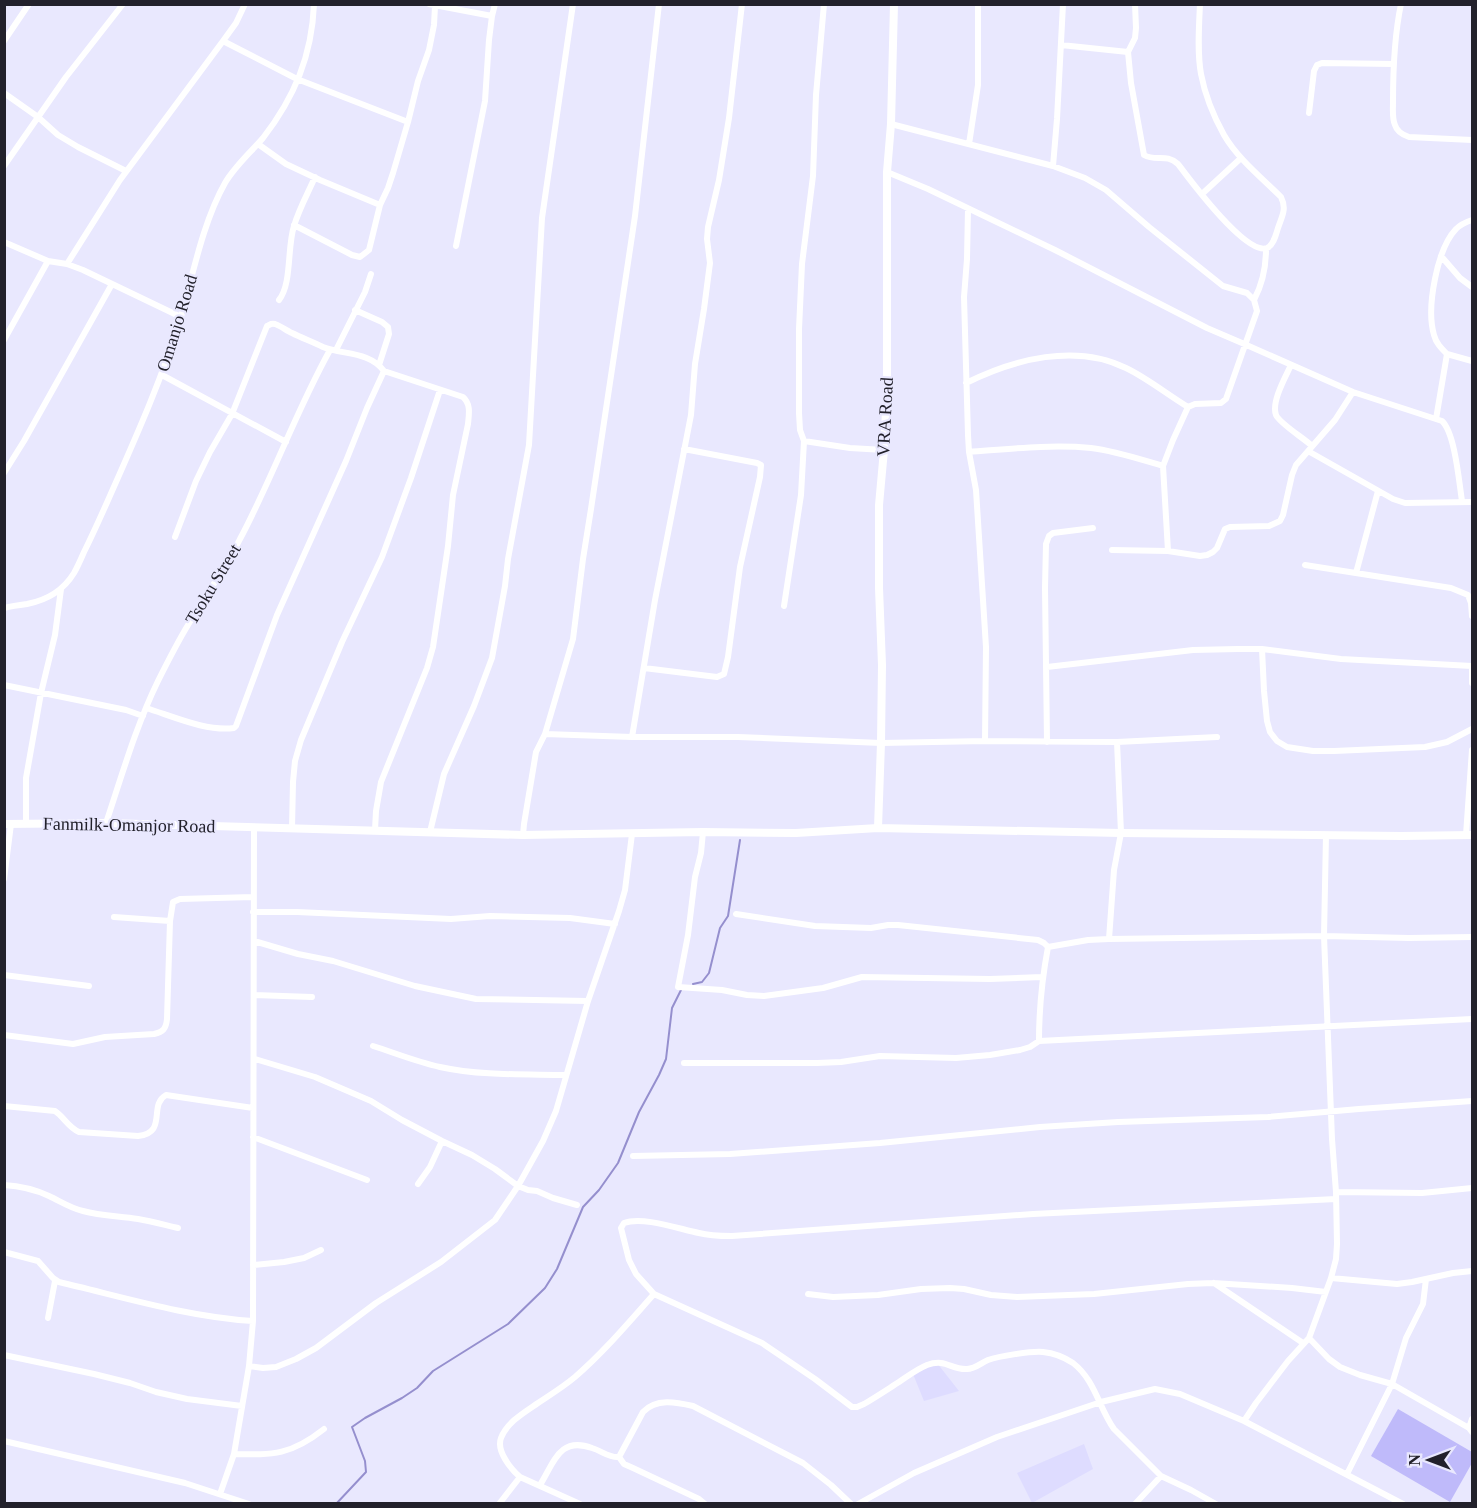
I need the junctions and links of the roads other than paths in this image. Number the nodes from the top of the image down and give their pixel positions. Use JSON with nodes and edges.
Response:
{"nodes":[{"id":1,"x":29,"y":4,"type":"edge"},
{"id":2,"x":123,"y":4,"type":"edge"},
{"id":3,"x":245,"y":4,"type":"edge"},
{"id":4,"x":314,"y":4,"type":"edge"},
{"id":5,"x":495,"y":4,"type":"edge"},
{"id":6,"x":573,"y":4,"type":"edge"},
{"id":7,"x":658,"y":4,"type":"edge"},
{"id":8,"x":742,"y":4,"type":"edge"},
{"id":9,"x":825,"y":4,"type":"edge"},
{"id":10,"x":894,"y":4,"type":"edge"},
{"id":11,"x":978,"y":4,"type":"edge"},
{"id":12,"x":1063,"y":4,"type":"edge"},
{"id":13,"x":1135,"y":4,"type":"edge"},
{"id":14,"x":1200,"y":4,"type":"edge"},
{"id":15,"x":1401,"y":4,"type":"edge"},
{"id":16,"x":432,"y":5,"type":"edge"},
{"id":17,"x":492,"y":16,"type":"junction"},
{"id":18,"x":4,"y":41,"type":"edge"},
{"id":19,"x":223,"y":41,"type":"junction"},
{"id":20,"x":1061,"y":45,"type":"junction"},
{"id":21,"x":1128,"y":52,"type":"junction"},
{"id":22,"x":1394,"y":64,"type":"junction"},
{"id":23,"x":297,"y":79,"type":"junction"},
{"id":24,"x":4,"y":93,"type":"edge"},
{"id":25,"x":1309,"y":113,"type":"dead end"},
{"id":26,"x":38,"y":117,"type":"junction"},
{"id":27,"x":408,"y":122,"type":"junction"},
{"id":28,"x":891,"y":124,"type":"junction"},
{"id":29,"x":1473,"y":140,"type":"edge"},
{"id":30,"x":258,"y":144,"type":"junction"},
{"id":31,"x":969,"y":144,"type":"junction"},
{"id":32,"x":1241,"y":158,"type":"junction"},
{"id":33,"x":4,"y":166,"type":"edge"},
{"id":34,"x":1053,"y":166,"type":"junction"},
{"id":35,"x":126,"y":171,"type":"junction"},
{"id":36,"x":888,"y":172,"type":"junction"},
{"id":37,"x":315,"y":177,"type":"junction"},
{"id":38,"x":1202,"y":194,"type":"junction"},
{"id":39,"x":380,"y":205,"type":"junction"},
{"id":40,"x":968,"y":209,"type":"junction"},
{"id":41,"x":1473,"y":220,"type":"edge"},
{"id":42,"x":294,"y":225,"type":"junction"},
{"id":43,"x":4,"y":242,"type":"edge"},
{"id":44,"x":456,"y":246,"type":"dead end"},
{"id":45,"x":1266,"y":249,"type":"junction"},
{"id":46,"x":1441,"y":256,"type":"junction"},
{"id":47,"x":48,"y":261,"type":"junction"},
{"id":48,"x":67,"y":264,"type":"junction"},
{"id":49,"x":371,"y":274,"type":"dead end"},
{"id":50,"x":112,"y":284,"type":"junction"},
{"id":51,"x":1473,"y":287,"type":"edge"},
{"id":52,"x":279,"y":300,"type":"dead end"},
{"id":53,"x":1254,"y":300,"type":"junction"},
{"id":54,"x":355,"y":310,"type":"junction"},
{"id":55,"x":181,"y":317,"type":"junction"},
{"id":56,"x":4,"y":340,"type":"edge"},
{"id":57,"x":1245,"y":345,"type":"junction"},
{"id":58,"x":333,"y":350,"type":"junction"},
{"id":59,"x":1447,"y":354,"type":"junction"},
{"id":60,"x":1473,"y":361,"type":"edge"},
{"id":61,"x":379,"y":365,"type":"junction"},
{"id":62,"x":1292,"y":365,"type":"junction"},
{"id":63,"x":384,"y":371,"type":"junction"},
{"id":64,"x":162,"y":375,"type":"junction"},
{"id":65,"x":966,"y":383,"type":"junction"},
{"id":66,"x":440,"y":390,"type":"junction"},
{"id":67,"x":1353,"y":392,"type":"junction"},
{"id":68,"x":1188,"y":407,"type":"junction"},
{"id":69,"x":232,"y":414,"type":"junction"},
{"id":70,"x":1436,"y":419,"type":"junction"},
{"id":71,"x":804,"y":441,"type":"junction"},
{"id":72,"x":286,"y":442,"type":"junction"},
{"id":73,"x":684,"y":449,"type":"junction"},
{"id":74,"x":1310,"y":449,"type":"junction"},
{"id":75,"x":884,"y":450,"type":"junction"},
{"id":76,"x":969,"y":452,"type":"junction"},
{"id":77,"x":1163,"y":466,"type":"junction"},
{"id":78,"x":4,"y":473,"type":"edge"},
{"id":79,"x":1378,"y":491,"type":"junction"},
{"id":80,"x":1462,"y":501,"type":"junction"},
{"id":81,"x":1473,"y":502,"type":"edge"},
{"id":82,"x":1093,"y":528,"type":"dead end"},
{"id":83,"x":175,"y":537,"type":"dead end"},
{"id":84,"x":1112,"y":550,"type":"dead end"},
{"id":85,"x":1168,"y":551,"type":"junction"},
{"id":86,"x":1305,"y":565,"type":"dead end"},
{"id":87,"x":1356,"y":573,"type":"junction"},
{"id":88,"x":61,"y":589,"type":"junction"},
{"id":89,"x":6,"y":606,"type":"edge"},
{"id":90,"x":784,"y":606,"type":"dead end"},
{"id":91,"x":1473,"y":616,"type":"edge"},
{"id":92,"x":1263,"y":650,"type":"junction"},
{"id":93,"x":1047,"y":667,"type":"junction"},
{"id":94,"x":644,"y":668,"type":"junction"},
{"id":95,"x":1473,"y":668,"type":"edge"},
{"id":96,"x":1473,"y":683,"type":"edge"},
{"id":97,"x":4,"y":685,"type":"edge"},
{"id":98,"x":41,"y":693,"type":"junction"},
{"id":99,"x":146,"y":708,"type":"junction"},
{"id":100,"x":143,"y":716,"type":"junction"},
{"id":101,"x":1473,"y":729,"type":"edge"},
{"id":102,"x":545,"y":734,"type":"junction"},
{"id":103,"x":632,"y":737,"type":"junction"},
{"id":104,"x":1217,"y":737,"type":"dead end"},
{"id":105,"x":985,"y":741,"type":"junction"},
{"id":106,"x":1047,"y":742,"type":"junction"},
{"id":107,"x":1117,"y":742,"type":"junction"},
{"id":108,"x":881,"y":743,"type":"junction"},
{"id":109,"x":1473,"y":750,"type":"edge"},
{"id":110,"x":106,"y":823,"type":"junction"},
{"id":111,"x":8,"y":824,"type":"edge"},
{"id":112,"x":26,"y":824,"type":"junction"},
{"id":113,"x":254,"y":827,"type":"junction"},
{"id":114,"x":292,"y":828,"type":"junction"},
{"id":115,"x":878,"y":828,"type":"junction"},
{"id":116,"x":375,"y":830,"type":"junction"},
{"id":117,"x":430,"y":832,"type":"junction"},
{"id":118,"x":703,"y":832,"type":"junction"},
{"id":119,"x":1121,"y":833,"type":"junction"},
{"id":120,"x":633,"y":834,"type":"junction"},
{"id":121,"x":523,"y":835,"type":"junction"},
{"id":122,"x":1326,"y":835,"type":"junction"},
{"id":123,"x":1469,"y":835,"type":"edge"},
{"id":124,"x":4,"y":879,"type":"edge"},
{"id":125,"x":253,"y":897,"type":"junction"},
{"id":126,"x":253,"y":912,"type":"junction"},
{"id":127,"x":736,"y":914,"type":"dead end"},
{"id":128,"x":114,"y":917,"type":"dead end"},
{"id":129,"x":170,"y":921,"type":"junction"},
{"id":130,"x":615,"y":924,"type":"junction"},
{"id":131,"x":1324,"y":936,"type":"junction"},
{"id":132,"x":1473,"y":938,"type":"edge"},
{"id":133,"x":1109,"y":939,"type":"junction"},
{"id":134,"x":254,"y":940,"type":"junction"},
{"id":135,"x":1048,"y":947,"type":"junction"},
{"id":136,"x":4,"y":975,"type":"edge"},
{"id":137,"x":1042,"y":977,"type":"junction"},
{"id":138,"x":89,"y":986,"type":"dead end"},
{"id":139,"x":254,"y":995,"type":"junction"},
{"id":140,"x":312,"y":997,"type":"dead end"},
{"id":141,"x":588,"y":1001,"type":"junction"},
{"id":142,"x":1473,"y":1019,"type":"edge"},
{"id":143,"x":1327,"y":1025,"type":"junction"},
{"id":144,"x":4,"y":1035,"type":"edge"},
{"id":145,"x":1039,"y":1041,"type":"junction"},
{"id":146,"x":373,"y":1046,"type":"dead end"},
{"id":147,"x":255,"y":1059,"type":"junction"},
{"id":148,"x":684,"y":1063,"type":"dead end"},
{"id":149,"x":566,"y":1075,"type":"junction"},
{"id":150,"x":1473,"y":1101,"type":"edge"},
{"id":151,"x":4,"y":1106,"type":"edge"},
{"id":152,"x":253,"y":1108,"type":"junction"},
{"id":153,"x":1330,"y":1112,"type":"junction"},
{"id":154,"x":254,"y":1137,"type":"junction"},
{"id":155,"x":442,"y":1142,"type":"junction"},
{"id":156,"x":633,"y":1156,"type":"dead end"},
{"id":157,"x":367,"y":1180,"type":"dead end"},
{"id":158,"x":418,"y":1184,"type":"dead end"},
{"id":159,"x":4,"y":1185,"type":"edge"},
{"id":160,"x":518,"y":1186,"type":"junction"},
{"id":161,"x":1473,"y":1188,"type":"edge"},
{"id":162,"x":1336,"y":1192,"type":"junction"},
{"id":163,"x":1336,"y":1199,"type":"junction"},
{"id":164,"x":577,"y":1205,"type":"dead end"},
{"id":165,"x":178,"y":1228,"type":"dead end"},
{"id":166,"x":321,"y":1250,"type":"dead end"},
{"id":167,"x":4,"y":1252,"type":"edge"},
{"id":168,"x":253,"y":1265,"type":"junction"},
{"id":169,"x":1473,"y":1270,"type":"edge"},
{"id":170,"x":1331,"y":1278,"type":"junction"},
{"id":171,"x":1426,"y":1279,"type":"junction"},
{"id":172,"x":55,"y":1281,"type":"junction"},
{"id":173,"x":1213,"y":1283,"type":"junction"},
{"id":174,"x":1326,"y":1292,"type":"junction"},
{"id":175,"x":654,"y":1294,"type":"junction"},
{"id":176,"x":808,"y":1294,"type":"dead end"},
{"id":177,"x":48,"y":1318,"type":"dead end"},
{"id":178,"x":254,"y":1321,"type":"junction"},
{"id":179,"x":1306,"y":1340,"type":"junction"},
{"id":180,"x":4,"y":1355,"type":"edge"},
{"id":181,"x":249,"y":1366,"type":"junction"},
{"id":182,"x":1392,"y":1384,"type":"junction"},
{"id":183,"x":1101,"y":1402,"type":"junction"},
{"id":184,"x":242,"y":1406,"type":"junction"},
{"id":185,"x":1473,"y":1419,"type":"edge"},
{"id":186,"x":1244,"y":1421,"type":"junction"},
{"id":187,"x":324,"y":1429,"type":"dead end"},
{"id":188,"x":1471,"y":1430,"type":"edge"},
{"id":189,"x":4,"y":1441,"type":"edge"},
{"id":190,"x":234,"y":1454,"type":"junction"},
{"id":191,"x":620,"y":1457,"type":"junction"},
{"id":192,"x":1347,"y":1474,"type":"junction"},
{"id":193,"x":1161,"y":1476,"type":"junction"},
{"id":194,"x":520,"y":1477,"type":"junction"},
{"id":195,"x":540,"y":1485,"type":"junction"},
{"id":196,"x":220,"y":1494,"type":"junction"},
{"id":197,"x":249,"y":1503,"type":"edge"},
{"id":198,"x":500,"y":1503,"type":"edge"},
{"id":199,"x":580,"y":1503,"type":"edge"},
{"id":200,"x":705,"y":1503,"type":"edge"},
{"id":201,"x":850,"y":1503,"type":"edge"},
{"id":202,"x":858,"y":1503,"type":"edge"},
{"id":203,"x":1135,"y":1503,"type":"edge"},
{"id":204,"x":1216,"y":1503,"type":"edge"},
{"id":205,"x":1403,"y":1503,"type":"edge"}],
"edges":[{"from":1,"to":18,"type":"street"},
{"from":2,"to":26,"type":"street"},
{"from":3,"to":19,"type":"street"},
{"from":4,"to":23,"type":"street","name":"Omanjo Road"},
{"from":5,"to":17,"type":"street"},
{"from":6,"to":117,"type":"street"},
{"from":7,"to":102,"type":"street"},
{"from":8,"to":73,"type":"street"},
{"from":9,"to":71,"type":"street"},
{"from":10,"to":28,"type":"street","name":"VRA Road"},
{"from":11,"to":31,"type":"street"},
{"from":12,"to":20,"type":"street"},
{"from":13,"to":21,"type":"street"},
{"from":14,"to":32,"type":"street"},
{"from":15,"to":22,"type":"street"},
{"from":16,"to":17,"type":"street"},
{"from":16,"to":27,"type":"street"},
{"from":17,"to":44,"type":"street"},
{"from":19,"to":23,"type":"street"},
{"from":19,"to":35,"type":"street"},
{"from":20,"to":21,"type":"street"},
{"from":20,"to":34,"type":"street"},
{"from":21,"to":38,"type":"street"},
{"from":22,"to":25,"type":"street"},
{"from":22,"to":29,"type":"street"},
{"from":23,"to":27,"type":"street"},
{"from":23,"to":30,"type":"street","name":"Omanjo Road"},
{"from":24,"to":26,"type":"street"},
{"from":26,"to":33,"type":"street"},
{"from":26,"to":35,"type":"street"},
{"from":27,"to":39,"type":"street"},
{"from":28,"to":31,"type":"street"},
{"from":28,"to":36,"type":"street","name":"VRA Road"},
{"from":30,"to":37,"type":"street"},
{"from":30,"to":55,"type":"street","name":"Omanjo Road"},
{"from":31,"to":34,"type":"street"},
{"from":32,"to":38,"type":"street"},
{"from":32,"to":45,"type":"street"},
{"from":34,"to":53,"type":"street"},
{"from":35,"to":48,"type":"street"},
{"from":36,"to":40,"type":"street"},
{"from":36,"to":75,"type":"street","name":"VRA Road"},
{"from":37,"to":39,"type":"street"},
{"from":37,"to":42,"type":"street"},
{"from":38,"to":45,"type":"street"},
{"from":39,"to":42,"type":"street"},
{"from":40,"to":57,"type":"street"},
{"from":40,"to":65,"type":"street"},
{"from":41,"to":46,"type":"street"},
{"from":42,"to":52,"type":"street"},
{"from":43,"to":47,"type":"street"},
{"from":45,"to":53,"type":"street"},
{"from":46,"to":51,"type":"street"},
{"from":46,"to":59,"type":"street"},
{"from":47,"to":48,"type":"street"},
{"from":47,"to":56,"type":"street"},
{"from":48,"to":50,"type":"street"},
{"from":49,"to":54,"type":"street","name":"Tsoku Street"},
{"from":50,"to":55,"type":"street"},
{"from":50,"to":78,"type":"street"},
{"from":53,"to":57,"type":"street"},
{"from":54,"to":58,"type":"street","name":"Tsoku Street"},
{"from":54,"to":61,"type":"street"},
{"from":55,"to":64,"type":"street","name":"Omanjo Road"},
{"from":57,"to":62,"type":"street"},
{"from":57,"to":68,"type":"street"},
{"from":58,"to":61,"type":"street"},
{"from":58,"to":69,"type":"street"},
{"from":58,"to":72,"type":"street","name":"Tsoku Street"},
{"from":59,"to":60,"type":"street"},
{"from":59,"to":70,"type":"street"},
{"from":61,"to":63,"type":"street"},
{"from":62,"to":67,"type":"street"},
{"from":62,"to":74,"type":"street"},
{"from":63,"to":66,"type":"street"},
{"from":63,"to":99,"type":"street"},
{"from":64,"to":69,"type":"street"},
{"from":64,"to":88,"type":"street","name":"Omanjo Road"},
{"from":65,"to":68,"type":"street"},
{"from":65,"to":76,"type":"street"},
{"from":66,"to":114,"type":"street"},
{"from":66,"to":116,"type":"street"},
{"from":67,"to":70,"type":"street"},
{"from":67,"to":74,"type":"street"},
{"from":68,"to":77,"type":"street"},
{"from":69,"to":72,"type":"street"},
{"from":69,"to":83,"type":"street"},
{"from":70,"to":80,"type":"street"},
{"from":71,"to":75,"type":"street"},
{"from":71,"to":90,"type":"street"},
{"from":72,"to":99,"type":"street","name":"Tsoku Street"},
{"from":73,"to":94,"type":"street"},
{"from":73,"to":94,"type":"street"},
{"from":74,"to":79,"type":"street"},
{"from":74,"to":85,"type":"street"},
{"from":75,"to":108,"type":"street","name":"VRA Road"},
{"from":76,"to":77,"type":"street"},
{"from":76,"to":105,"type":"street"},
{"from":77,"to":85,"type":"street"},
{"from":79,"to":80,"type":"street"},
{"from":79,"to":87,"type":"street"},
{"from":80,"to":81,"type":"street"},
{"from":82,"to":93,"type":"street"},
{"from":84,"to":85,"type":"street"},
{"from":86,"to":87,"type":"street"},
{"from":87,"to":91,"type":"street"},
{"from":88,"to":89,"type":"street","name":"Omanjo Road"},
{"from":88,"to":98,"type":"street"},
{"from":92,"to":93,"type":"street"},
{"from":92,"to":95,"type":"street"},
{"from":92,"to":101,"type":"street"},
{"from":93,"to":106,"type":"street"},
{"from":94,"to":103,"type":"street"},
{"from":95,"to":96,"type":"street"},
{"from":97,"to":98,"type":"street"},
{"from":98,"to":100,"type":"street"},
{"from":98,"to":112,"type":"street"},
{"from":99,"to":100,"type":"street","name":"Tsoku Street"},
{"from":100,"to":110,"type":"street","name":"Tsoku Street"},
{"from":102,"to":103,"type":"street"},
{"from":102,"to":121,"type":"street"},
{"from":103,"to":108,"type":"street"},
{"from":104,"to":107,"type":"street"},
{"from":105,"to":106,"type":"street"},
{"from":105,"to":108,"type":"street"},
{"from":106,"to":107,"type":"street"},
{"from":107,"to":119,"type":"street"},
{"from":108,"to":115,"type":"street","name":"VRA Road"},
{"from":109,"to":123,"type":"street"},
{"from":110,"to":112,"type":"street","name":"Fanmilk-Omanjor Road"},
{"from":110,"to":113,"type":"street","name":"Fanmilk-Omanjor Road"},
{"from":111,"to":112,"type":"street","name":"Fanmilk-Omanjor Road"},
{"from":111,"to":124,"type":"street"},
{"from":113,"to":114,"type":"street","name":"Fanmilk-Omanjor Road"},
{"from":113,"to":125,"type":"street"},
{"from":114,"to":116,"type":"street","name":"Fanmilk-Omanjor Road"},
{"from":115,"to":118,"type":"street","name":"Fanmilk-Omanjor Road"},
{"from":115,"to":119,"type":"street","name":"Fanmilk-Omanjor Road"},
{"from":116,"to":117,"type":"street","name":"Fanmilk-Omanjor Road"},
{"from":117,"to":121,"type":"street","name":"Fanmilk-Omanjor Road"},
{"from":118,"to":120,"type":"street","name":"Fanmilk-Omanjor Road"},
{"from":118,"to":137,"type":"street"},
{"from":119,"to":122,"type":"street","name":"Fanmilk-Omanjor Road"},
{"from":119,"to":133,"type":"street"},
{"from":120,"to":121,"type":"street","name":"Fanmilk-Omanjor Road"},
{"from":120,"to":130,"type":"street"},
{"from":122,"to":123,"type":"street","name":"Fanmilk-Omanjor Road"},
{"from":122,"to":131,"type":"street"},
{"from":125,"to":126,"type":"street"},
{"from":125,"to":129,"type":"street"},
{"from":126,"to":130,"type":"street"},
{"from":126,"to":134,"type":"street"},
{"from":127,"to":135,"type":"street"},
{"from":128,"to":129,"type":"street"},
{"from":129,"to":144,"type":"street"},
{"from":130,"to":141,"type":"street"},
{"from":131,"to":132,"type":"street"},
{"from":131,"to":133,"type":"street"},
{"from":131,"to":143,"type":"street"},
{"from":133,"to":135,"type":"street"},
{"from":134,"to":139,"type":"street"},
{"from":134,"to":141,"type":"street"},
{"from":135,"to":137,"type":"street"},
{"from":136,"to":138,"type":"street"},
{"from":137,"to":145,"type":"street"},
{"from":139,"to":140,"type":"street"},
{"from":139,"to":147,"type":"street"},
{"from":141,"to":149,"type":"street"},
{"from":142,"to":143,"type":"street"},
{"from":143,"to":145,"type":"street"},
{"from":143,"to":153,"type":"street"},
{"from":145,"to":148,"type":"street"},
{"from":146,"to":149,"type":"street"},
{"from":147,"to":152,"type":"street"},
{"from":147,"to":155,"type":"street"},
{"from":149,"to":160,"type":"street"},
{"from":150,"to":153,"type":"street"},
{"from":151,"to":152,"type":"street"},
{"from":152,"to":154,"type":"street"},
{"from":153,"to":156,"type":"street"},
{"from":153,"to":162,"type":"street"},
{"from":154,"to":157,"type":"street"},
{"from":154,"to":168,"type":"street"},
{"from":155,"to":158,"type":"street"},
{"from":155,"to":160,"type":"street"},
{"from":159,"to":165,"type":"street"},
{"from":160,"to":164,"type":"street"},
{"from":160,"to":181,"type":"street"},
{"from":161,"to":162,"type":"street"},
{"from":162,"to":163,"type":"street"},
{"from":163,"to":170,"type":"street"},
{"from":163,"to":175,"type":"street"},
{"from":166,"to":168,"type":"street"},
{"from":167,"to":172,"type":"street"},
{"from":168,"to":178,"type":"street"},
{"from":169,"to":171,"type":"street"},
{"from":170,"to":171,"type":"street"},
{"from":170,"to":174,"type":"street"},
{"from":171,"to":182,"type":"street"},
{"from":172,"to":177,"type":"street"},
{"from":172,"to":178,"type":"street"},
{"from":173,"to":174,"type":"street"},
{"from":173,"to":176,"type":"street"},
{"from":173,"to":179,"type":"street"},
{"from":174,"to":179,"type":"street"},
{"from":175,"to":183,"type":"street"},
{"from":175,"to":194,"type":"street"},
{"from":178,"to":181,"type":"street"},
{"from":179,"to":182,"type":"street"},
{"from":179,"to":186,"type":"street"},
{"from":180,"to":184,"type":"street"},
{"from":181,"to":184,"type":"street"},
{"from":182,"to":188,"type":"street"},
{"from":182,"to":192,"type":"street"},
{"from":183,"to":186,"type":"street"},
{"from":183,"to":193,"type":"street"},
{"from":183,"to":202,"type":"street"},
{"from":184,"to":190,"type":"street"},
{"from":185,"to":188,"type":"street"},
{"from":186,"to":192,"type":"street"},
{"from":187,"to":190,"type":"street"},
{"from":189,"to":196,"type":"street"},
{"from":190,"to":196,"type":"street"},
{"from":191,"to":195,"type":"street"},
{"from":191,"to":200,"type":"street"},
{"from":191,"to":201,"type":"street"},
{"from":192,"to":205,"type":"street"},
{"from":193,"to":203,"type":"street"},
{"from":193,"to":204,"type":"street"},
{"from":194,"to":195,"type":"street"},
{"from":194,"to":198,"type":"street"},
{"from":195,"to":199,"type":"street"},
{"from":196,"to":197,"type":"street"}]}
